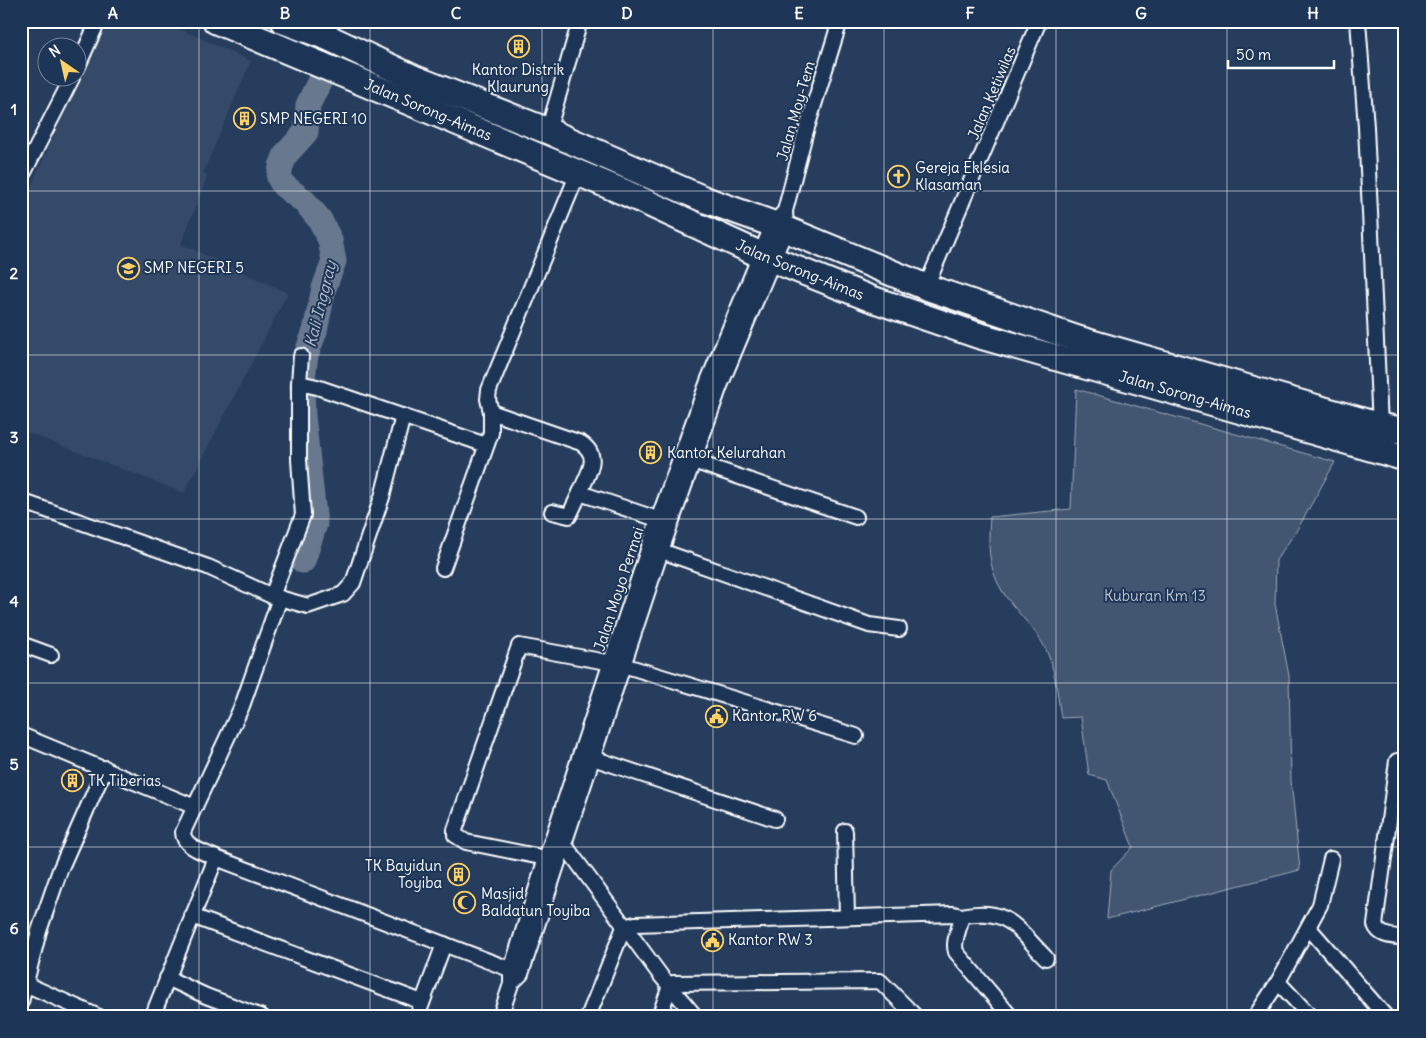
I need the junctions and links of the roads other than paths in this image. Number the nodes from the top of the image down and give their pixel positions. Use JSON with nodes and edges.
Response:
{"nodes":[{"id":1,"x":98,"y":21,"type":"edge"},
{"id":2,"x":216,"y":21,"type":"edge"},
{"id":3,"x":284,"y":21,"type":"edge"},
{"id":4,"x":580,"y":21,"type":"edge"},
{"id":5,"x":840,"y":21,"type":"edge"},
{"id":6,"x":1039,"y":21,"type":"edge"},
{"id":7,"x":1358,"y":21,"type":"edge"},
{"id":8,"x":329,"y":29,"type":"edge"},
{"id":9,"x":88,"y":44,"type":"edge"},
{"id":10,"x":67,"y":88,"type":"edge"},
{"id":11,"x":548,"y":131,"type":"junction"},
{"id":12,"x":578,"y":173,"type":"junction"},
{"id":13,"x":21,"y":178,"type":"edge"},
{"id":14,"x":781,"y":221,"type":"junction"},
{"id":15,"x":768,"y":257,"type":"junction"},
{"id":16,"x":882,"y":270,"type":"junction"},
{"id":17,"x":926,"y":287,"type":"junction"},
{"id":18,"x":869,"y":298,"type":"junction"},
{"id":19,"x":1078,"y":339,"type":"junction"},
{"id":20,"x":302,"y":356,"type":"dead end"},
{"id":21,"x":1070,"y":362,"type":"junction"},
{"id":22,"x":305,"y":384,"type":"junction"},
{"id":23,"x":491,"y":412,"type":"junction"},
{"id":24,"x":403,"y":416,"type":"junction"},
{"id":25,"x":1380,"y":426,"type":"junction"},
{"id":26,"x":1405,"y":430,"type":"edge"},
{"id":27,"x":486,"y":445,"type":"junction"},
{"id":28,"x":1405,"y":458,"type":"edge"},
{"id":29,"x":694,"y":461,"type":"junction"},
{"id":30,"x":580,"y":493,"type":"junction"},
{"id":31,"x":21,"y":501,"type":"edge"},
{"id":32,"x":552,"y":512,"type":"dead end"},
{"id":33,"x":856,"y":517,"type":"dead end"},
{"id":34,"x":665,"y":522,"type":"junction"},
{"id":35,"x":655,"y":549,"type":"junction"},
{"id":36,"x":443,"y":568,"type":"dead end"},
{"id":37,"x":276,"y":597,"type":"junction"},
{"id":38,"x":899,"y":629,"type":"dead end"},
{"id":39,"x":21,"y":644,"type":"edge"},
{"id":40,"x":51,"y":655,"type":"dead end"},
{"id":41,"x":617,"y":664,"type":"junction"},
{"id":42,"x":21,"y":735,"type":"edge"},
{"id":43,"x":856,"y":736,"type":"dead end"},
{"id":44,"x":586,"y":755,"type":"junction"},
{"id":45,"x":1405,"y":762,"type":"edge"},
{"id":46,"x":105,"y":768,"type":"junction"},
{"id":47,"x":195,"y":806,"type":"junction"},
{"id":48,"x":775,"y":819,"type":"dead end"},
{"id":49,"x":556,"y":831,"type":"junction"},
{"id":50,"x":845,"y":831,"type":"dead end"},
{"id":51,"x":565,"y":845,"type":"junction"},
{"id":52,"x":216,"y":858,"type":"junction"},
{"id":53,"x":546,"y":858,"type":"junction"},
{"id":54,"x":1331,"y":859,"type":"dead end"},
{"id":55,"x":192,"y":916,"type":"junction"},
{"id":56,"x":961,"y":916,"type":"junction"},
{"id":57,"x":847,"y":917,"type":"junction"},
{"id":58,"x":624,"y":927,"type":"junction"},
{"id":59,"x":1309,"y":928,"type":"junction"},
{"id":60,"x":1405,"y":938,"type":"edge"},
{"id":61,"x":444,"y":944,"type":"junction"},
{"id":62,"x":1046,"y":958,"type":"dead end"},
{"id":63,"x":514,"y":976,"type":"junction"},
{"id":64,"x":167,"y":978,"type":"junction"},
{"id":65,"x":1278,"y":982,"type":"junction"},
{"id":66,"x":24,"y":983,"type":"edge"},
{"id":67,"x":670,"y":986,"type":"junction"},
{"id":68,"x":21,"y":1002,"type":"edge"},
{"id":69,"x":422,"y":1002,"type":"junction"},
{"id":70,"x":99,"y":1017,"type":"edge"},
{"id":71,"x":152,"y":1017,"type":"edge"},
{"id":72,"x":262,"y":1017,"type":"edge"},
{"id":73,"x":417,"y":1017,"type":"edge"},
{"id":74,"x":500,"y":1017,"type":"edge"},
{"id":75,"x":588,"y":1017,"type":"edge"},
{"id":76,"x":659,"y":1017,"type":"edge"},
{"id":77,"x":696,"y":1017,"type":"edge"},
{"id":78,"x":916,"y":1017,"type":"edge"},
{"id":79,"x":1011,"y":1017,"type":"edge"},
{"id":80,"x":1255,"y":1017,"type":"edge"},
{"id":81,"x":1311,"y":1017,"type":"edge"},
{"id":82,"x":1386,"y":1017,"type":"edge"}],
"edges":[{"from":1,"to":9,"type":"street"},
{"from":2,"to":12,"type":"highway","name":"Jalan Sorong-Aimas"},
{"from":3,"to":8,"type":"highway","name":"Jalan Sorong-Aimas"},
{"from":4,"to":11,"type":"street"},
{"from":5,"to":14,"type":"street","name":"Jalan Moy-Tem"},
{"from":6,"to":17,"type":"street","name":"Jalan Ketiwilas"},
{"from":7,"to":25,"type":"street"},
{"from":8,"to":11,"type":"highway","name":"Jalan Sorong-Aimas"},
{"from":10,"to":13,"type":"street"},
{"from":11,"to":14,"type":"highway","name":"Jalan Sorong-Aimas"},
{"from":12,"to":15,"type":"highway","name":"Jalan Sorong-Aimas"},
{"from":12,"to":23,"type":"street"},
{"from":14,"to":15,"type":"street","name":"Jalan Moyo Permai"},
{"from":14,"to":16,"type":"highway","name":"Jalan Sorong-Aimas"},
{"from":15,"to":18,"type":"highway","name":"Jalan Sorong-Aimas"},
{"from":15,"to":29,"type":"street","name":"Jalan Moyo Permai"},
{"from":15,"to":34,"type":"street","name":"Jalan Moyo Permai"},
{"from":16,"to":17,"type":"highway","name":"Jalan Sorong-Aimas"},
{"from":16,"to":18,"type":"highway"},
{"from":17,"to":19,"type":"highway","name":"Jalan Sorong-Aimas"},
{"from":18,"to":21,"type":"highway","name":"Jalan Sorong-Aimas"},
{"from":19,"to":21,"type":"highway"},
{"from":19,"to":25,"type":"highway","name":"Jalan Sorong-Aimas"},
{"from":20,"to":22,"type":"street"},
{"from":21,"to":28,"type":"highway","name":"Jalan Sorong-Aimas"},
{"from":22,"to":24,"type":"street"},
{"from":22,"to":37,"type":"street"},
{"from":23,"to":27,"type":"street"},
{"from":23,"to":30,"type":"street"},
{"from":24,"to":27,"type":"street"},
{"from":24,"to":37,"type":"street"},
{"from":25,"to":26,"type":"highway","name":"Jalan Sorong-Aimas"},
{"from":27,"to":36,"type":"street"},
{"from":29,"to":33,"type":"street"},
{"from":29,"to":34,"type":"street","name":"Jalan Moyo Permai"},
{"from":30,"to":32,"type":"street"},
{"from":30,"to":34,"type":"street"},
{"from":31,"to":37,"type":"street"},
{"from":34,"to":35,"type":"street","name":"Jalan Moyo Permai"},
{"from":35,"to":38,"type":"street"},
{"from":35,"to":41,"type":"street","name":"Jalan Moyo Permai"},
{"from":37,"to":47,"type":"street"},
{"from":39,"to":40,"type":"street"},
{"from":41,"to":43,"type":"street"},
{"from":41,"to":44,"type":"street","name":"Jalan Moyo Permai"},
{"from":41,"to":53,"type":"street"},
{"from":42,"to":46,"type":"street"},
{"from":44,"to":48,"type":"street"},
{"from":44,"to":49,"type":"street","name":"Jalan Moyo Permai"},
{"from":44,"to":51,"type":"street","name":"Jalan Moyo Permai"},
{"from":45,"to":60,"type":"street"},
{"from":46,"to":47,"type":"street"},
{"from":46,"to":66,"type":"street"},
{"from":47,"to":52,"type":"street"},
{"from":49,"to":51,"type":"street"},
{"from":49,"to":53,"type":"street","name":"Jalan Moyo Permai"},
{"from":50,"to":57,"type":"street"},
{"from":51,"to":58,"type":"street"},
{"from":51,"to":63,"type":"street","name":"Jalan Moyo Permai"},
{"from":52,"to":55,"type":"street"},
{"from":52,"to":61,"type":"street"},
{"from":53,"to":63,"type":"street","name":"Jalan Moyo Permai"},
{"from":54,"to":59,"type":"street"},
{"from":55,"to":64,"type":"street"},
{"from":55,"to":69,"type":"street"},
{"from":56,"to":57,"type":"street"},
{"from":56,"to":62,"type":"street"},
{"from":56,"to":79,"type":"street"},
{"from":57,"to":58,"type":"street"},
{"from":58,"to":67,"type":"street"},
{"from":58,"to":75,"type":"street"},
{"from":59,"to":65,"type":"street"},
{"from":59,"to":82,"type":"street"},
{"from":61,"to":63,"type":"street"},
{"from":61,"to":69,"type":"street"},
{"from":63,"to":74,"type":"street"},
{"from":64,"to":71,"type":"street"},
{"from":64,"to":72,"type":"street"},
{"from":65,"to":80,"type":"street"},
{"from":65,"to":81,"type":"street"},
{"from":66,"to":68,"type":"street"},
{"from":66,"to":70,"type":"street"},
{"from":67,"to":76,"type":"street"},
{"from":67,"to":77,"type":"street"},
{"from":67,"to":78,"type":"street"},
{"from":69,"to":73,"type":"street"}]}
